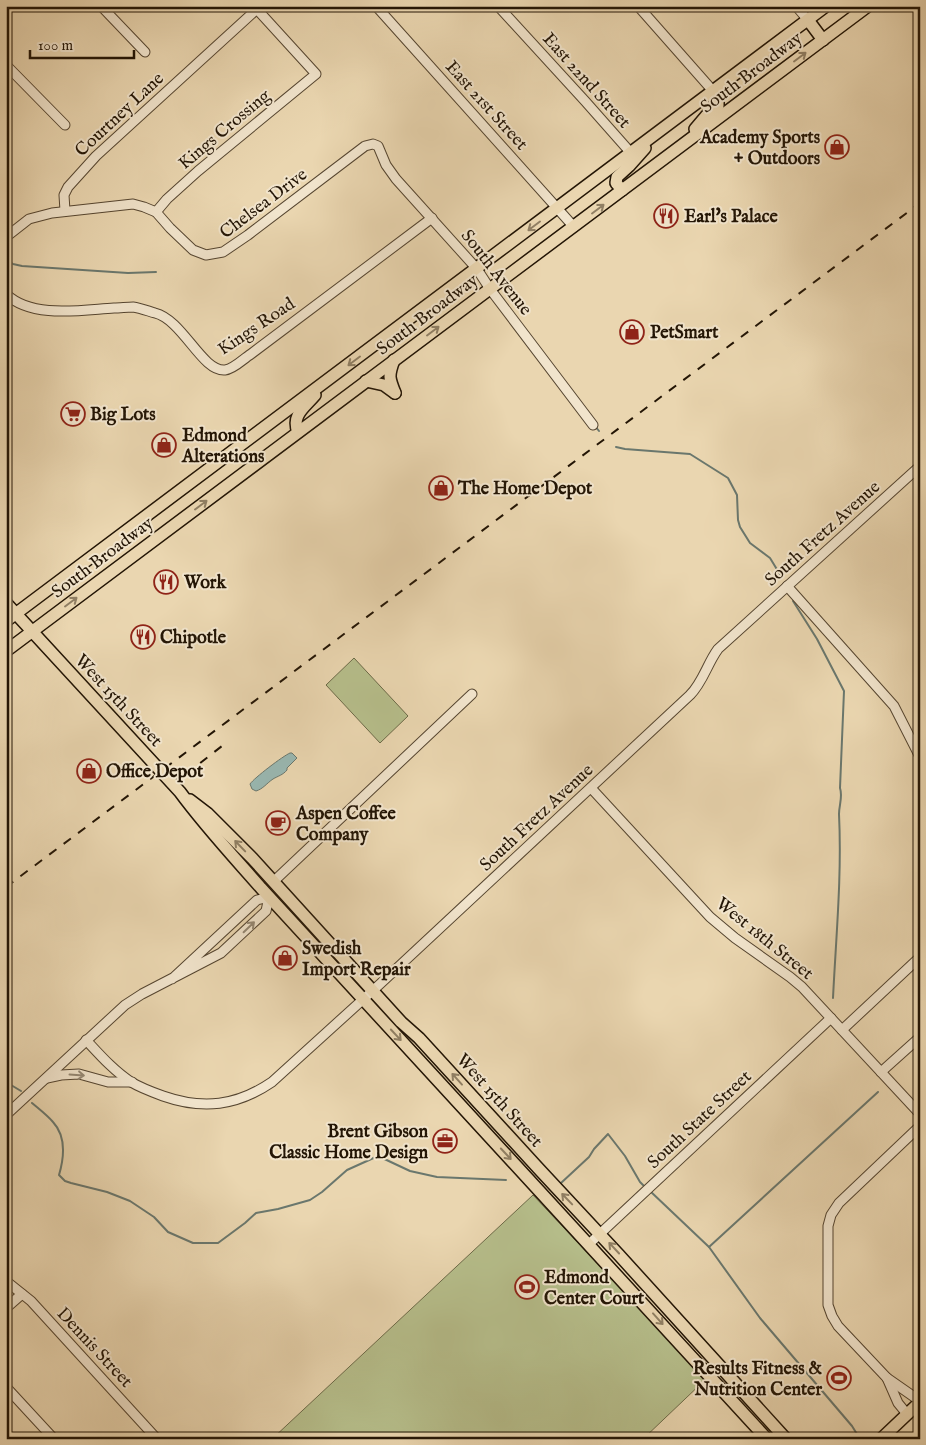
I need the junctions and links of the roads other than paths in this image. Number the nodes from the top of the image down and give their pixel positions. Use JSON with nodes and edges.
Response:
{"nodes":[{"id":1,"x":101,"y":6,"type":"edge"},
{"id":2,"x":376,"y":6,"type":"edge"},
{"id":3,"x":498,"y":6,"type":"edge"},
{"id":4,"x":638,"y":6,"type":"edge"},
{"id":5,"x":796,"y":6,"type":"edge"},
{"id":6,"x":826,"y":6,"type":"edge"},
{"id":7,"x":868,"y":6,"type":"edge"},
{"id":8,"x":256,"y":7,"type":"edge"},
{"id":9,"x":808,"y":20,"type":"junction"},
{"id":10,"x":823,"y":40,"type":"junction"},
{"id":11,"x":145,"y":52,"type":"dead end"},
{"id":12,"x":6,"y":65,"type":"edge"},
{"id":13,"x":713,"y":91,"type":"junction"},
{"id":14,"x":65,"y":125,"type":"dead end"},
{"id":15,"x":662,"y":129,"type":"junction"},
{"id":16,"x":373,"y":144,"type":"joint"},
{"id":17,"x":682,"y":144,"type":"junction"},
{"id":18,"x":631,"y":153,"type":"junction"},
{"id":19,"x":622,"y":190,"type":"junction"},
{"id":20,"x":558,"y":208,"type":"junction"},
{"id":21,"x":65,"y":211,"type":"junction"},
{"id":22,"x":156,"y":212,"type":"junction"},
{"id":23,"x":432,"y":218,"type":"junction"},
{"id":24,"x":574,"y":227,"type":"junction"},
{"id":25,"x":6,"y":237,"type":"edge"},
{"id":26,"x":477,"y":269,"type":"junction"},
{"id":27,"x":490,"y":289,"type":"junction"},
{"id":28,"x":6,"y":294,"type":"edge"},
{"id":29,"x":394,"y":360,"type":"junction"},
{"id":30,"x":366,"y":381,"type":"junction"},
{"id":31,"x":326,"y":382,"type":"junction"},
{"id":32,"x":593,"y":425,"type":"dead end"},
{"id":33,"x":298,"y":432,"type":"junction"},
{"id":34,"x":920,"y":466,"type":"edge"},
{"id":35,"x":787,"y":586,"type":"junction"},
{"id":36,"x":6,"y":603,"type":"edge"},
{"id":37,"x":11,"y":617,"type":"edge"},
{"id":38,"x":32,"y":632,"type":"junction"},
{"id":39,"x":6,"y":651,"type":"edge"},
{"id":40,"x":472,"y":694,"type":"dead end"},
{"id":41,"x":920,"y":757,"type":"edge"},
{"id":42,"x":591,"y":788,"type":"junction"},
{"id":43,"x":180,"y":792,"type":"junction"},
{"id":44,"x":273,"y":882,"type":"junction"},
{"id":45,"x":269,"y":896,"type":"junction"},
{"id":46,"x":918,"y":958,"type":"dead end"},
{"id":47,"x":172,"y":979,"type":"junction"},
{"id":48,"x":373,"y":990,"type":"junction"},
{"id":49,"x":363,"y":999,"type":"junction"},
{"id":50,"x":831,"y":1018,"type":"junction"},
{"id":51,"x":842,"y":1030,"type":"junction"},
{"id":52,"x":920,"y":1037,"type":"edge"},
{"id":53,"x":86,"y":1040,"type":"junction"},
{"id":54,"x":881,"y":1072,"type":"junction"},
{"id":55,"x":46,"y":1078,"type":"junction"},
{"id":56,"x":132,"y":1082,"type":"junction"},
{"id":57,"x":920,"y":1114,"type":"edge"},
{"id":58,"x":6,"y":1115,"type":"edge"},
{"id":59,"x":920,"y":1126,"type":"edge"},
{"id":60,"x":600,"y":1234,"type":"junction"},
{"id":61,"x":590,"y":1244,"type":"junction"},
{"id":62,"x":6,"y":1281,"type":"edge"},
{"id":63,"x":22,"y":1294,"type":"junction"},
{"id":64,"x":6,"y":1308,"type":"edge"},
{"id":65,"x":887,"y":1378,"type":"junction"},
{"id":66,"x":6,"y":1387,"type":"edge"},
{"id":67,"x":920,"y":1402,"type":"edge"},
{"id":68,"x":907,"y":1414,"type":"junction"},
{"id":69,"x":54,"y":1439,"type":"edge"},
{"id":70,"x":157,"y":1439,"type":"edge"},
{"id":71,"x":767,"y":1439,"type":"edge"},
{"id":72,"x":786,"y":1439,"type":"edge"},
{"id":73,"x":881,"y":1439,"type":"edge"}],
"edges":[{"from":1,"to":11,"type":"street"},
{"from":2,"to":20,"type":"street","name":"East 21st Street"},
{"from":3,"to":18,"type":"street","name":"East 22nd Street"},
{"from":4,"to":13,"type":"street"},
{"from":5,"to":9,"type":"street"},
{"from":6,"to":9,"type":"main road","name":"South Broadway"},
{"from":7,"to":10,"type":"main road","name":"South Broadway"},
{"from":8,"to":21,"type":"street","name":"Courtney Lane"},
{"from":8,"to":22,"type":"street","name":"Kings Crossing"},
{"from":9,"to":10,"type":"main road"},
{"from":9,"to":13,"type":"main road","name":"South Broadway"},
{"from":17,"to":10,"type":"main road","name":"South Broadway","one_way":true},
{"from":12,"to":14,"type":"street"},
{"from":13,"to":15,"type":"main road","name":"South Broadway"},
{"from":13,"to":17,"type":"main road"},
{"from":15,"to":18,"type":"main road","name":"South Broadway"},
{"from":15,"to":19,"type":"main road"},
{"from":16,"to":22,"type":"street","name":"Chelsea Drive"},
{"from":16,"to":23,"type":"street","name":"South Avenue"},
{"from":17,"to":19,"type":"main road","name":"South Broadway"},
{"from":18,"to":20,"type":"main road","name":"South Broadway"},
{"from":24,"to":19,"type":"main road","name":"South Broadway","one_way":true},
{"from":20,"to":24,"type":"street","name":"East 21st Street"},
{"from":20,"to":26,"type":"main road","name":"South Broadway","one_way":true},
{"from":21,"to":22,"type":"street","name":"Chelsea Drive"},
{"from":21,"to":25,"type":"street","name":"Chelsea Drive"},
{"from":23,"to":26,"type":"street","name":"South Avenue"},
{"from":23,"to":28,"type":"street","name":"Kings Road"},
{"from":24,"to":27,"type":"main road","name":"South Broadway"},
{"from":26,"to":27,"type":"street","name":"South Avenue"},
{"from":26,"to":31,"type":"main road","name":"South Broadway","one_way":true},
{"from":29,"to":27,"type":"main road","name":"South Broadway","one_way":true},
{"from":27,"to":32,"type":"street","name":"South Avenue"},
{"from":29,"to":30,"type":"main road","name":"South Broadway"},
{"from":29,"to":30,"type":"main road"},
{"from":30,"to":33,"type":"main road","name":"South Broadway"},
{"from":31,"to":33,"type":"main road"},
{"from":31,"to":37,"type":"main road","name":"South Broadway"},
{"from":38,"to":33,"type":"main road","name":"South Broadway","one_way":true},
{"from":34,"to":35,"type":"street","name":"South Fretz Avenue"},
{"from":35,"to":41,"type":"street"},
{"from":35,"to":42,"type":"street","name":"South Fretz Avenue"},
{"from":36,"to":37,"type":"main road","name":"West 15th Street"},
{"from":37,"to":38,"type":"main road","name":"West 15th Street"},
{"from":38,"to":39,"type":"main road","name":"South Broadway"},
{"from":38,"to":43,"type":"main road","name":"West 15th Street"},
{"from":40,"to":44,"type":"street"},
{"from":42,"to":48,"type":"street","name":"South Fretz Avenue"},
{"from":42,"to":50,"type":"street","name":"West 18th Street"},
{"from":44,"to":43,"type":"main road","name":"West 15th Street","one_way":true},
{"from":43,"to":45,"type":"main road","name":"West 15th Street"},
{"from":44,"to":45,"type":"main road"},
{"from":44,"to":48,"type":"main road","name":"West 15th Street"},
{"from":45,"to":47,"type":"street"},
{"from":47,"to":45,"type":"street","one_way":true},
{"from":45,"to":49,"type":"main road","name":"West 15th Street"},
{"from":46,"to":51,"type":"street"},
{"from":47,"to":53,"type":"street"},
{"from":48,"to":49,"type":"street","name":"South Fretz Avenue"},
{"from":60,"to":48,"type":"main road","name":"West 15th Street","one_way":true},
{"from":49,"to":56,"type":"street","name":"South Fretz Avenue"},
{"from":49,"to":61,"type":"main road","name":"West 15th Street","one_way":true},
{"from":50,"to":51,"type":"street","name":"West 18th Street"},
{"from":50,"to":60,"type":"street","name":"South State Street"},
{"from":51,"to":54,"type":"street","name":"West 18th Street"},
{"from":52,"to":54,"type":"street"},
{"from":53,"to":55,"type":"street"},
{"from":53,"to":56,"type":"street","name":"South Fretz Avenue"},
{"from":54,"to":57,"type":"street","name":"West 18th Street"},
{"from":55,"to":56,"type":"street","name":"South Fretz Avenue","one_way":true},
{"from":55,"to":58,"type":"street"},
{"from":59,"to":65,"type":"street"},
{"from":60,"to":61,"type":"street","name":"South State Street"},
{"from":72,"to":60,"type":"main road","name":"West 15th Street","one_way":true},
{"from":61,"to":71,"type":"main road","name":"West 15th Street","one_way":true},
{"from":62,"to":63,"type":"street","name":"Dennis Street"},
{"from":63,"to":64,"type":"street"},
{"from":63,"to":70,"type":"street","name":"Dennis Street"},
{"from":65,"to":67,"type":"street"},
{"from":65,"to":68,"type":"street"},
{"from":66,"to":69,"type":"street"},
{"from":67,"to":68,"type":"main road"},
{"from":68,"to":73,"type":"main road"}]}
